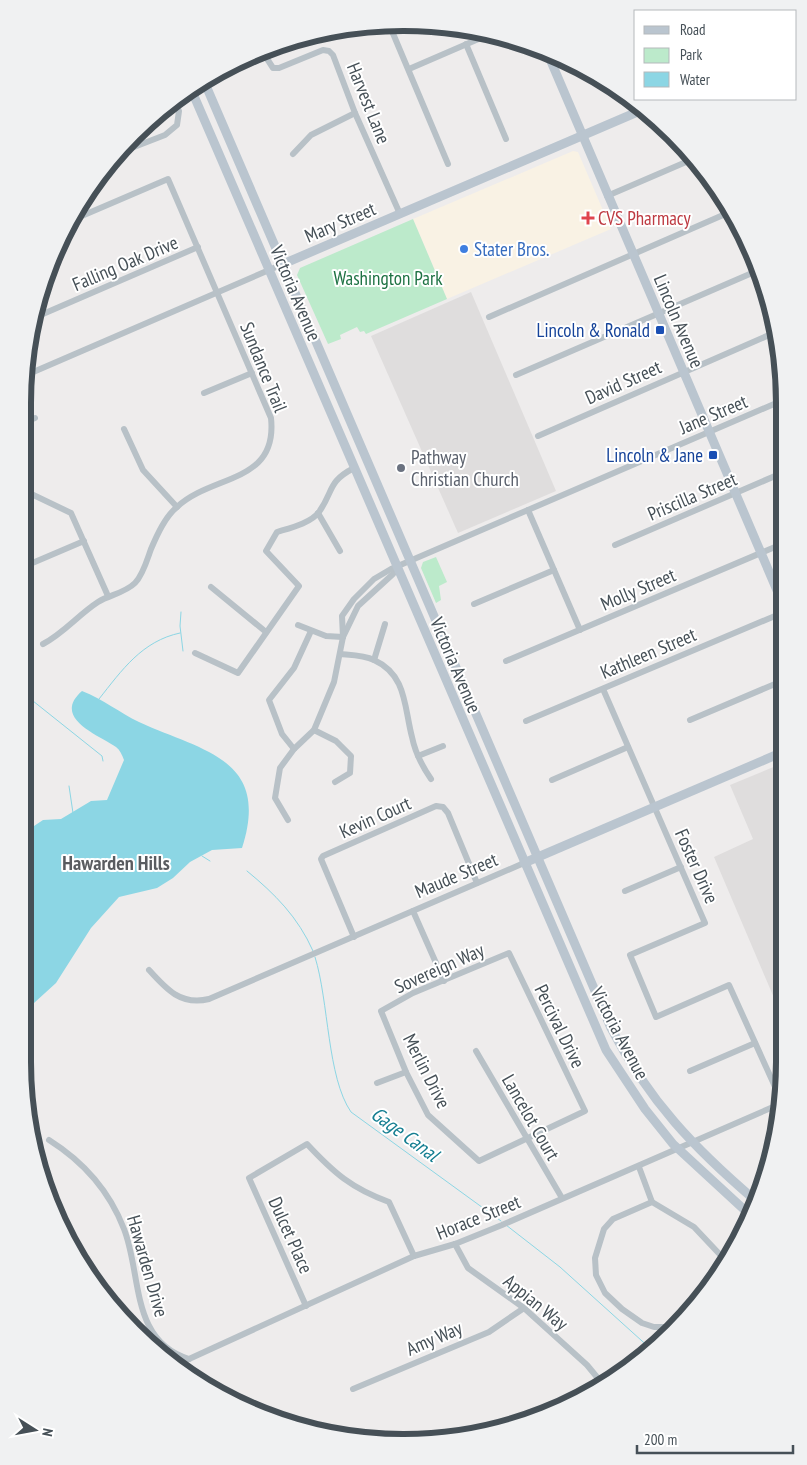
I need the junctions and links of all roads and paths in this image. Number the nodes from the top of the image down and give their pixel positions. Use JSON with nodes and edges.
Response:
{"nodes":[{"id":1,"x":392,"y":31,"type":"edge"},
{"id":2,"x":479,"y":39,"type":"edge"},
{"id":3,"x":466,"y":44,"type":"junction"},
{"id":4,"x":266,"y":58,"type":"edge"},
{"id":5,"x":551,"y":62,"type":"edge"},
{"id":6,"x":408,"y":69,"type":"junction"},
{"id":7,"x":207,"y":88,"type":"edge"},
{"id":8,"x":194,"y":96,"type":"edge"},
{"id":9,"x":177,"y":108,"type":"edge"},
{"id":10,"x":356,"y":113,"type":"junction"},
{"id":11,"x":636,"y":113,"type":"edge"},
{"id":12,"x":582,"y":135,"type":"junction"},
{"id":13,"x":506,"y":139,"type":"dead end"},
{"id":14,"x":133,"y":147,"type":"edge"},
{"id":15,"x":293,"y":154,"type":"dead end"},
{"id":16,"x":686,"y":162,"type":"edge"},
{"id":17,"x":448,"y":164,"type":"dead end"},
{"id":18,"x":607,"y":196,"type":"junction"},
{"id":19,"x":400,"y":214,"type":"junction"},
{"id":20,"x":724,"y":214,"type":"edge"},
{"id":21,"x":82,"y":215,"type":"edge"},
{"id":22,"x":198,"y":247,"type":"junction"},
{"id":23,"x":633,"y":254,"type":"junction"},
{"id":24,"x":283,"y":264,"type":"junction"},
{"id":25,"x":268,"y":270,"type":"junction"},
{"id":26,"x":752,"y":273,"type":"edge"},
{"id":27,"x":217,"y":291,"type":"junction"},
{"id":28,"x":658,"y":313,"type":"junction"},
{"id":29,"x":42,"y":314,"type":"edge"},
{"id":30,"x":489,"y":317,"type":"dead end"},
{"id":31,"x":770,"y":335,"type":"edge"},
{"id":32,"x":683,"y":371,"type":"junction"},
{"id":33,"x":33,"y":372,"type":"edge"},
{"id":34,"x":252,"y":373,"type":"junction"},
{"id":35,"x":516,"y":375,"type":"dead end"},
{"id":36,"x":204,"y":393,"type":"dead end"},
{"id":37,"x":776,"y":402,"type":"edge"},
{"id":38,"x":35,"y":418,"type":"dead end"},
{"id":39,"x":31,"y":420,"type":"edge"},
{"id":40,"x":124,"y":429,"type":"dead end"},
{"id":41,"x":709,"y":432,"type":"junction"},
{"id":42,"x":538,"y":436,"type":"dead end"},
{"id":43,"x":354,"y":468,"type":"junction"},
{"id":44,"x":776,"y":476,"type":"edge"},
{"id":45,"x":735,"y":493,"type":"junction"},
{"id":46,"x":31,"y":494,"type":"edge"},
{"id":47,"x":177,"y":507,"type":"junction"},
{"id":48,"x":528,"y":510,"type":"junction"},
{"id":49,"x":318,"y":513,"type":"junction"},
{"id":50,"x":84,"y":541,"type":"junction"},
{"id":51,"x":615,"y":546,"type":"dead end"},
{"id":52,"x":776,"y":547,"type":"edge"},
{"id":53,"x":340,"y":551,"type":"dead end"},
{"id":54,"x":761,"y":554,"type":"junction"},
{"id":55,"x":409,"y":561,"type":"junction"},
{"id":56,"x":31,"y":564,"type":"edge"},
{"id":57,"x":397,"y":567,"type":"junction"},
{"id":58,"x":554,"y":570,"type":"junction"},
{"id":59,"x":211,"y":587,"type":"dead end"},
{"id":60,"x":776,"y":588,"type":"edge"},
{"id":61,"x":108,"y":596,"type":"junction"},
{"id":62,"x":474,"y":604,"type":"dead end"},
{"id":63,"x":776,"y":616,"type":"edge"},
{"id":64,"x":385,"y":624,"type":"dead end"},
{"id":65,"x":298,"y":625,"type":"dead end"},
{"id":66,"x":580,"y":630,"type":"junction"},
{"id":67,"x":311,"y":631,"type":"junction"},
{"id":68,"x":266,"y":632,"type":"junction"},
{"id":69,"x":343,"y":637,"type":"junction"},
{"id":70,"x":44,"y":644,"type":"dead end"},
{"id":71,"x":194,"y":653,"type":"dead end"},
{"id":72,"x":340,"y":654,"type":"junction"},
{"id":73,"x":374,"y":660,"type":"junction"},
{"id":74,"x":506,"y":661,"type":"dead end"},
{"id":75,"x":776,"y":684,"type":"edge"},
{"id":76,"x":603,"y":689,"type":"junction"},
{"id":77,"x":526,"y":720,"type":"dead end"},
{"id":78,"x":690,"y":720,"type":"dead end"},
{"id":79,"x":314,"y":730,"type":"junction"},
{"id":80,"x":443,"y":746,"type":"dead end"},
{"id":81,"x":628,"y":747,"type":"junction"},
{"id":82,"x":294,"y":749,"type":"junction"},
{"id":83,"x":776,"y":755,"type":"edge"},
{"id":84,"x":418,"y":756,"type":"junction"},
{"id":85,"x":431,"y":779,"type":"dead end"},
{"id":86,"x":552,"y":780,"type":"dead end"},
{"id":87,"x":335,"y":782,"type":"dead end"},
{"id":88,"x":655,"y":807,"type":"junction"},
{"id":89,"x":288,"y":820,"type":"dead end"},
{"id":90,"x":537,"y":857,"type":"junction"},
{"id":91,"x":524,"y":863,"type":"junction"},
{"id":92,"x":681,"y":867,"type":"junction"},
{"id":93,"x":477,"y":883,"type":"junction"},
{"id":94,"x":625,"y":891,"type":"dead end"},
{"id":95,"x":413,"y":911,"type":"junction"},
{"id":96,"x":354,"y":937,"type":"junction"},
{"id":97,"x":509,"y":953,"type":"joint"},
{"id":98,"x":149,"y":970,"type":"dead end"},
{"id":99,"x":444,"y":981,"type":"junction"},
{"id":100,"x":382,"y":1011,"type":"joint"},
{"id":101,"x":755,"y":1043,"type":"junction"},
{"id":102,"x":476,"y":1051,"type":"dead end"},
{"id":103,"x":690,"y":1071,"type":"dead end"},
{"id":104,"x":406,"y":1072,"type":"junction"},
{"id":105,"x":377,"y":1083,"type":"dead end"},
{"id":106,"x":775,"y":1087,"type":"edge"},
{"id":107,"x":773,"y":1107,"type":"edge"},
{"id":108,"x":585,"y":1111,"type":"joint"},
{"id":109,"x":49,"y":1140,"type":"dead end"},
{"id":110,"x":526,"y":1140,"type":"junction"},
{"id":111,"x":692,"y":1143,"type":"junction"},
{"id":112,"x":678,"y":1149,"type":"junction"},
{"id":113,"x":638,"y":1167,"type":"junction"},
{"id":114,"x":750,"y":1196,"type":"edge"},
{"id":115,"x":562,"y":1198,"type":"junction"},
{"id":116,"x":652,"y":1202,"type":"junction"},
{"id":117,"x":744,"y":1210,"type":"edge"},
{"id":118,"x":455,"y":1244,"type":"junction"},
{"id":119,"x":414,"y":1256,"type":"junction"},
{"id":120,"x":721,"y":1256,"type":"edge"},
{"id":121,"x":306,"y":1306,"type":"junction"},
{"id":122,"x":524,"y":1308,"type":"junction"},
{"id":123,"x":665,"y":1326,"type":"edge"},
{"id":124,"x":180,"y":1356,"type":"joint"},
{"id":125,"x":189,"y":1359,"type":"junction"},
{"id":126,"x":187,"y":1364,"type":"edge"},
{"id":127,"x":598,"y":1379,"type":"edge"},
{"id":128,"x":353,"y":1389,"type":"dead end"}],
"edges":[{"from":1,"to":6,"type":"street"},
{"from":2,"to":3,"type":"street"},
{"from":3,"to":6,"type":"street"},
{"from":3,"to":13,"type":"street"},
{"from":4,"to":10,"type":"street","name":"Harvest Lane"},
{"from":5,"to":12,"type":"main road","name":"Lincoln Avenue"},
{"from":6,"to":17,"type":"street"},
{"from":7,"to":24,"type":"main road","name":"Victoria Avenue"},
{"from":8,"to":25,"type":"main road","name":"Victoria Avenue"},
{"from":9,"to":14,"type":"street"},
{"from":10,"to":15,"type":"street"},
{"from":10,"to":19,"type":"street","name":"Harvest Lane"},
{"from":11,"to":12,"type":"main road","name":"Mary Street"},
{"from":12,"to":18,"type":"main road","name":"Lincoln Avenue"},
{"from":12,"to":19,"type":"main road","name":"Mary Street"},
{"from":16,"to":18,"type":"street"},
{"from":18,"to":23,"type":"main road","name":"Lincoln Avenue"},
{"from":19,"to":24,"type":"main road","name":"Mary Street"},
{"from":20,"to":23,"type":"street"},
{"from":21,"to":22,"type":"street","name":"Sundance Trail"},
{"from":22,"to":27,"type":"street","name":"Sundance Trail"},
{"from":22,"to":29,"type":"street","name":"Falling Oak Drive"},
{"from":23,"to":28,"type":"main road","name":"Lincoln Avenue"},
{"from":23,"to":30,"type":"street"},
{"from":24,"to":25,"type":"street","name":"Mary Street"},
{"from":24,"to":55,"type":"main road","name":"Victoria Avenue"},
{"from":25,"to":27,"type":"street","name":"Mary Street"},
{"from":25,"to":43,"type":"main road","name":"Victoria Avenue"},
{"from":26,"to":28,"type":"street"},
{"from":27,"to":33,"type":"street","name":"Mary Street"},
{"from":27,"to":34,"type":"street","name":"Sundance Trail"},
{"from":28,"to":32,"type":"main road","name":"Lincoln Avenue"},
{"from":28,"to":35,"type":"street"},
{"from":31,"to":32,"type":"street","name":"David Street"},
{"from":32,"to":41,"type":"main road","name":"Lincoln Avenue"},
{"from":32,"to":42,"type":"street","name":"David Street"},
{"from":34,"to":36,"type":"street"},
{"from":34,"to":47,"type":"street","name":"Sundance Trail"},
{"from":37,"to":41,"type":"street","name":"Jane Street"},
{"from":38,"to":39,"type":"street"},
{"from":40,"to":47,"type":"street"},
{"from":41,"to":45,"type":"main road","name":"Lincoln Avenue"},
{"from":41,"to":48,"type":"street","name":"Jane Street"},
{"from":43,"to":49,"type":"street"},
{"from":43,"to":57,"type":"main road","name":"Victoria Avenue"},
{"from":44,"to":45,"type":"street","name":"Priscilla Street"},
{"from":45,"to":51,"type":"street","name":"Priscilla Street"},
{"from":45,"to":54,"type":"main road","name":"Lincoln Avenue"},
{"from":46,"to":50,"type":"street"},
{"from":47,"to":61,"type":"street","name":"Sundance Trail"},
{"from":48,"to":55,"type":"street","name":"Jane Street"},
{"from":48,"to":58,"type":"street"},
{"from":49,"to":53,"type":"street"},
{"from":49,"to":68,"type":"street"},
{"from":50,"to":56,"type":"street"},
{"from":50,"to":61,"type":"street"},
{"from":52,"to":54,"type":"street","name":"Molly Street"},
{"from":54,"to":60,"type":"main road","name":"Lincoln Avenue"},
{"from":54,"to":66,"type":"street","name":"Molly Street"},
{"from":55,"to":57,"type":"street","name":"Jane Street"},
{"from":55,"to":90,"type":"main road","name":"Victoria Avenue"},
{"from":57,"to":69,"type":"street","name":"Jane Street"},
{"from":57,"to":91,"type":"main road","name":"Victoria Avenue"},
{"from":58,"to":62,"type":"street"},
{"from":58,"to":66,"type":"street"},
{"from":59,"to":68,"type":"street"},
{"from":61,"to":70,"type":"street","name":"Sundance Trail"},
{"from":63,"to":76,"type":"street","name":"Kathleen Street"},
{"from":64,"to":73,"type":"street"},
{"from":65,"to":67,"type":"street"},
{"from":66,"to":74,"type":"street","name":"Molly Street"},
{"from":67,"to":69,"type":"street"},
{"from":67,"to":82,"type":"street"},
{"from":68,"to":71,"type":"street"},
{"from":69,"to":72,"type":"street","name":"Jane Street"},
{"from":72,"to":73,"type":"street"},
{"from":72,"to":79,"type":"street","name":"Jane Street"},
{"from":73,"to":84,"type":"street"},
{"from":75,"to":78,"type":"street"},
{"from":76,"to":77,"type":"street","name":"Kathleen Street"},
{"from":76,"to":81,"type":"street","name":"Foster Drive"},
{"from":79,"to":82,"type":"street"},
{"from":79,"to":87,"type":"street"},
{"from":80,"to":84,"type":"street"},
{"from":81,"to":86,"type":"street"},
{"from":81,"to":88,"type":"street","name":"Foster Drive"},
{"from":82,"to":89,"type":"street"},
{"from":83,"to":88,"type":"main road","name":"Maude Street"},
{"from":84,"to":85,"type":"street"},
{"from":88,"to":90,"type":"main road","name":"Maude Street"},
{"from":88,"to":92,"type":"street","name":"Foster Drive"},
{"from":90,"to":91,"type":"main road","name":"Maude Street"},
{"from":90,"to":111,"type":"main road","name":"Victoria Avenue"},
{"from":91,"to":93,"type":"street","name":"Maude Street"},
{"from":91,"to":112,"type":"main road","name":"Victoria Avenue"},
{"from":92,"to":94,"type":"street"},
{"from":92,"to":101,"type":"street","name":"Foster Drive"},
{"from":93,"to":95,"type":"street","name":"Maude Street"},
{"from":93,"to":96,"type":"street","name":"Kevin Court"},
{"from":95,"to":96,"type":"street","name":"Maude Street"},
{"from":95,"to":99,"type":"street"},
{"from":96,"to":98,"type":"street","name":"Maude Street"},
{"from":97,"to":99,"type":"street","name":"Sovereign Way"},
{"from":97,"to":108,"type":"street","name":"Percival Drive"},
{"from":99,"to":100,"type":"street","name":"Sovereign Way"},
{"from":100,"to":104,"type":"street","name":"Merlin Drive"},
{"from":101,"to":103,"type":"street"},
{"from":101,"to":106,"type":"street","name":"Foster Drive"},
{"from":102,"to":110,"type":"street","name":"Lancelot Court"},
{"from":104,"to":105,"type":"street"},
{"from":104,"to":110,"type":"street","name":"Merlin Drive"},
{"from":107,"to":111,"type":"street","name":"Horace Street"},
{"from":108,"to":110,"type":"street","name":"Merlin Drive"},
{"from":109,"to":124,"type":"street","name":"Hawarden Drive"},
{"from":110,"to":115,"type":"street","name":"Lancelot Court"},
{"from":111,"to":112,"type":"street","name":"Horace Street"},
{"from":111,"to":114,"type":"main road","name":"Victoria Avenue"},
{"from":112,"to":113,"type":"street","name":"Horace Street"},
{"from":112,"to":117,"type":"main road","name":"Victoria Avenue"},
{"from":113,"to":115,"type":"street","name":"Horace Street"},
{"from":113,"to":116,"type":"street"},
{"from":115,"to":118,"type":"street","name":"Horace Street"},
{"from":116,"to":120,"type":"street"},
{"from":116,"to":123,"type":"street"},
{"from":118,"to":119,"type":"street","name":"Horace Street"},
{"from":118,"to":122,"type":"street","name":"Appian Way"},
{"from":119,"to":121,"type":"street","name":"Horace Street"},
{"from":119,"to":121,"type":"street","name":"Dulcet Place"},
{"from":121,"to":125,"type":"street","name":"Horace Street"},
{"from":122,"to":127,"type":"street","name":"Appian Way"},
{"from":122,"to":128,"type":"street","name":"Amy Way"},
{"from":124,"to":125,"type":"street","name":"Hawarden Drive"},
{"from":125,"to":126,"type":"street","name":"Hawarden Drive"}]}
